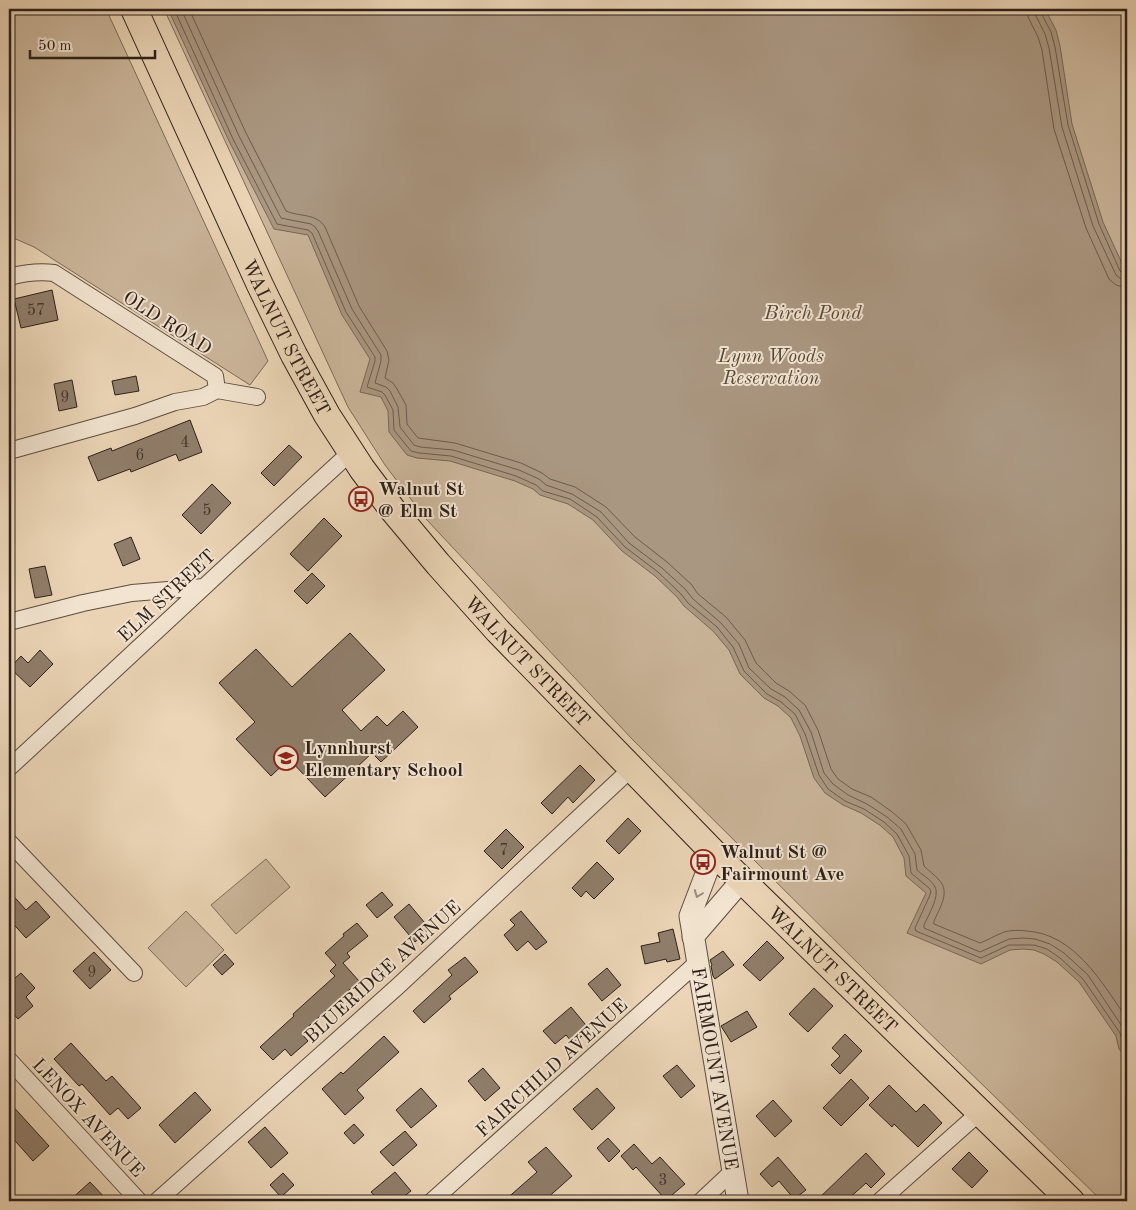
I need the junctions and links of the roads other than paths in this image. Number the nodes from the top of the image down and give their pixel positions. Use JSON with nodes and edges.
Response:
{"nodes":[{"id":1,"x":134,"y":9,"type":"edge"},
{"id":2,"x":9,"y":277,"type":"edge"},
{"id":3,"x":217,"y":390,"type":"junction"},
{"id":4,"x":257,"y":397,"type":"dead end"},
{"id":5,"x":9,"y":451,"type":"edge"},
{"id":6,"x":351,"y":452,"type":"junction"},
{"id":7,"x":204,"y":587,"type":"junction"},
{"id":8,"x":9,"y":622,"type":"edge"},
{"id":9,"x":9,"y":768,"type":"edge"},
{"id":10,"x":632,"y":768,"type":"junction"},
{"id":11,"x":9,"y":842,"type":"edge"},
{"id":12,"x":714,"y":853,"type":"junction"},
{"id":13,"x":742,"y":880,"type":"junction"},
{"id":14,"x":693,"y":937,"type":"junction"},
{"id":15,"x":698,"y":962,"type":"junction"},
{"id":16,"x":134,"y":973,"type":"dead end"},
{"id":17,"x":9,"y":1060,"type":"edge"},
{"id":18,"x":980,"y":1112,"type":"junction"},
{"id":19,"x":734,"y":1171,"type":"junction"},
{"id":20,"x":139,"y":1201,"type":"edge"},
{"id":21,"x":157,"y":1201,"type":"edge"},
{"id":22,"x":432,"y":1201,"type":"edge"},
{"id":23,"x":701,"y":1201,"type":"edge"},
{"id":24,"x":738,"y":1201,"type":"edge"},
{"id":25,"x":880,"y":1201,"type":"edge"},
{"id":26,"x":1071,"y":1201,"type":"edge"}],
"edges":[{"from":1,"to":6,"type":"main road","name":"WALNUT STREET"},
{"from":2,"to":3,"type":"street","name":"OLD ROAD"},
{"from":3,"to":4,"type":"street"},
{"from":3,"to":5,"type":"street"},
{"from":6,"to":7,"type":"street","name":"ELM STREET"},
{"from":6,"to":10,"type":"main road","name":"WALNUT STREET"},
{"from":7,"to":8,"type":"street"},
{"from":7,"to":9,"type":"street","name":"ELM STREET"},
{"from":10,"to":12,"type":"main road","name":"WALNUT STREET"},
{"from":10,"to":21,"type":"street","name":"BLUERIDGE AVENUE"},
{"from":11,"to":16,"type":"street"},
{"from":12,"to":13,"type":"main road","name":"WALNUT STREET"},
{"from":12,"to":14,"type":"street","name":"FAIRMOUNT AVENUE","one_way":true},
{"from":13,"to":14,"type":"street"},
{"from":13,"to":18,"type":"main road","name":"WALNUT STREET"},
{"from":14,"to":15,"type":"street","name":"FAIRMOUNT AVENUE"},
{"from":15,"to":19,"type":"street","name":"FAIRMOUNT AVENUE"},
{"from":15,"to":22,"type":"street","name":"FAIRCHILD AVENUE"},
{"from":17,"to":20,"type":"street","name":"LENOX AVENUE"},
{"from":18,"to":25,"type":"street"},
{"from":18,"to":26,"type":"main road","name":"WALNUT STREET"},
{"from":19,"to":23,"type":"street"},
{"from":19,"to":24,"type":"street","name":"FAIRMOUNT AVENUE"}]}
